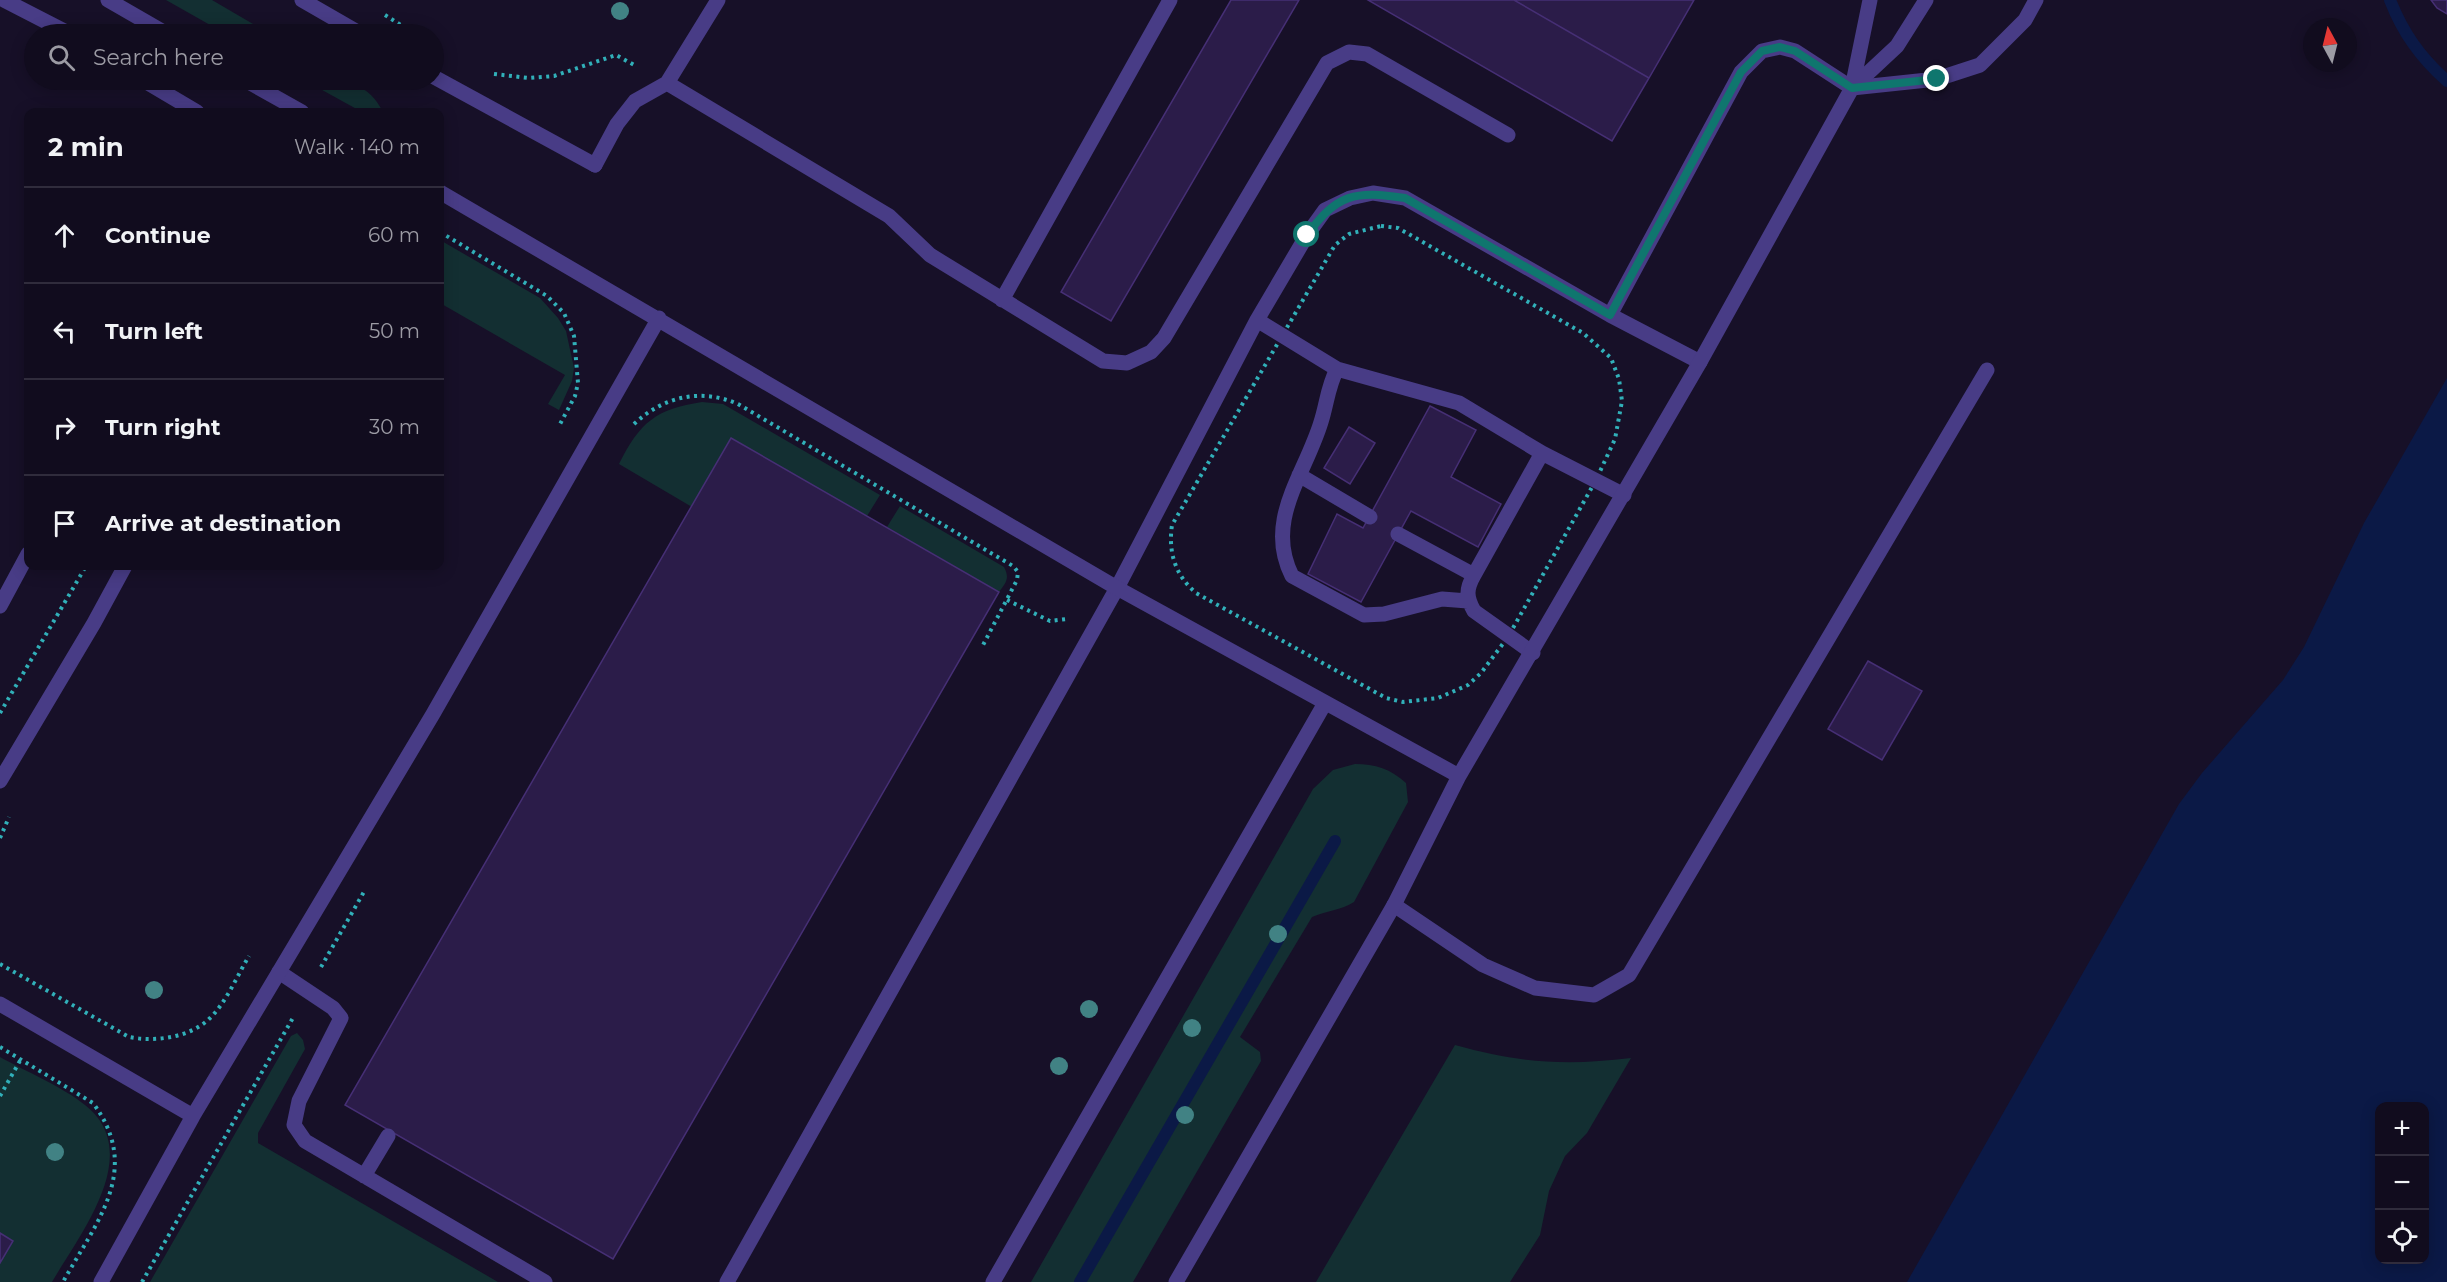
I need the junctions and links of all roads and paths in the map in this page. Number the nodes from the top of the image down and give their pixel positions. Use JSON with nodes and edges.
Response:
{"nodes":[{"id":1,"x":4,"y":0,"type":"edge"},
{"id":2,"x":108,"y":0,"type":"edge"},
{"id":3,"x":302,"y":0,"type":"edge"},
{"id":4,"x":718,"y":0,"type":"edge"},
{"id":5,"x":1170,"y":0,"type":"edge"},
{"id":6,"x":1870,"y":0,"type":"edge"},
{"id":7,"x":1926,"y":0,"type":"edge"},
{"id":8,"x":2036,"y":0,"type":"edge"},
{"id":9,"x":381,"y":13,"type":"dead end"},
{"id":10,"x":51,"y":24,"type":"edge"},
{"id":11,"x":150,"y":24,"type":"edge"},
{"id":12,"x":344,"y":24,"type":"edge"},
{"id":13,"x":399,"y":24,"type":"edge"},
{"id":14,"x":492,"y":74,"type":"dead end"},
{"id":15,"x":444,"y":82,"type":"edge"},
{"id":16,"x":667,"y":83,"type":"junction"},
{"id":17,"x":1852,"y":88,"type":"junction"},
{"id":18,"x":160,"y":90,"type":"edge"},
{"id":19,"x":263,"y":90,"type":"edge"},
{"id":20,"x":190,"y":108,"type":"edge"},
{"id":21,"x":295,"y":108,"type":"edge"},
{"id":22,"x":1508,"y":135,"type":"dead end"},
{"id":23,"x":444,"y":194,"type":"edge"},
{"id":24,"x":444,"y":234,"type":"edge"},
{"id":25,"x":1002,"y":300,"type":"junction"},
{"id":26,"x":1610,"y":315,"type":"junction"},
{"id":27,"x":659,"y":318,"type":"junction"},
{"id":28,"x":1257,"y":320,"type":"junction"},
{"id":29,"x":1281,"y":335,"type":"junction"},
{"id":30,"x":1700,"y":362,"type":"junction"},
{"id":31,"x":1337,"y":369,"type":"junction"},
{"id":32,"x":1987,"y":370,"type":"dead end"},
{"id":33,"x":559,"y":426,"type":"dead end"},
{"id":34,"x":632,"y":426,"type":"dead end"},
{"id":35,"x":1542,"y":453,"type":"junction"},
{"id":36,"x":1299,"y":475,"type":"junction"},
{"id":37,"x":1596,"y":480,"type":"junction"},
{"id":38,"x":1624,"y":495,"type":"junction"},
{"id":39,"x":1370,"y":517,"type":"dead end"},
{"id":40,"x":1398,"y":534,"type":"dead end"},
{"id":41,"x":24,"y":561,"type":"edge"},
{"id":42,"x":84,"y":570,"type":"edge"},
{"id":43,"x":123,"y":570,"type":"edge"},
{"id":44,"x":1474,"y":575,"type":"junction"},
{"id":45,"x":1117,"y":588,"type":"junction"},
{"id":46,"x":1007,"y":600,"type":"junction"},
{"id":47,"x":1468,"y":601,"type":"junction"},
{"id":48,"x":0,"y":606,"type":"edge"},
{"id":49,"x":1093,"y":631,"type":"junction"},
{"id":50,"x":1508,"y":637,"type":"junction"},
{"id":51,"x":982,"y":647,"type":"dead end"},
{"id":52,"x":1533,"y":653,"type":"junction"},
{"id":53,"x":1325,"y":702,"type":"junction"},
{"id":54,"x":0,"y":713,"type":"edge"},
{"id":55,"x":1459,"y":776,"type":"junction"},
{"id":56,"x":0,"y":781,"type":"edge"},
{"id":57,"x":9,"y":817,"type":"dead end"},
{"id":58,"x":0,"y":838,"type":"edge"},
{"id":59,"x":367,"y":887,"type":"dead end"},
{"id":60,"x":1394,"y":905,"type":"junction"},
{"id":61,"x":249,"y":956,"type":"dead end"},
{"id":62,"x":0,"y":964,"type":"edge"},
{"id":63,"x":279,"y":972,"type":"junction"},
{"id":64,"x":308,"y":990,"type":"junction"},
{"id":65,"x":0,"y":1004,"type":"edge"},
{"id":66,"x":0,"y":1047,"type":"edge"},
{"id":67,"x":21,"y":1059,"type":"junction"},
{"id":68,"x":0,"y":1096,"type":"edge"},
{"id":69,"x":193,"y":1116,"type":"junction"},
{"id":70,"x":388,"y":1136,"type":"dead end"},
{"id":71,"x":364,"y":1176,"type":"junction"},
{"id":72,"x":63,"y":1282,"type":"edge"},
{"id":73,"x":101,"y":1282,"type":"edge"},
{"id":74,"x":142,"y":1282,"type":"edge"},
{"id":75,"x":545,"y":1282,"type":"edge"},
{"id":76,"x":727,"y":1282,"type":"edge"},
{"id":77,"x":993,"y":1282,"type":"edge"},
{"id":78,"x":1176,"y":1282,"type":"edge"}],
"edges":[{"from":1,"to":10,"type":"street"},
{"from":2,"to":11,"type":"street"},
{"from":3,"to":12,"type":"street"},
{"from":4,"to":16,"type":"street"},
{"from":5,"to":25,"type":"street"},
{"from":6,"to":17,"type":"street"},
{"from":7,"to":17,"type":"street"},
{"from":8,"to":17,"type":"street"},
{"from":9,"to":13,"type":"path"},
{"from":14,"to":16,"type":"path"},
{"from":15,"to":16,"type":"street"},
{"from":16,"to":25,"type":"street"},
{"from":17,"to":26,"type":"street"},
{"from":17,"to":30,"type":"street"},
{"from":18,"to":20,"type":"street"},
{"from":19,"to":21,"type":"street"},
{"from":22,"to":25,"type":"street"},
{"from":23,"to":27,"type":"street"},
{"from":24,"to":33,"type":"path"},
{"from":26,"to":28,"type":"street"},
{"from":26,"to":30,"type":"street"},
{"from":27,"to":45,"type":"street"},
{"from":27,"to":63,"type":"street"},
{"from":28,"to":29,"type":"street"},
{"from":28,"to":45,"type":"street"},
{"from":29,"to":31,"type":"street"},
{"from":29,"to":37,"type":"path"},
{"from":29,"to":50,"type":"path"},
{"from":30,"to":38,"type":"street"},
{"from":31,"to":35,"type":"street"},
{"from":31,"to":36,"type":"street"},
{"from":32,"to":60,"type":"street"},
{"from":34,"to":46,"type":"path"},
{"from":35,"to":37,"type":"street"},
{"from":35,"to":44,"type":"street"},
{"from":36,"to":39,"type":"street"},
{"from":36,"to":47,"type":"street"},
{"from":37,"to":38,"type":"street"},
{"from":37,"to":50,"type":"path"},
{"from":38,"to":52,"type":"street"},
{"from":40,"to":44,"type":"street"},
{"from":41,"to":48,"type":"street"},
{"from":42,"to":54,"type":"path"},
{"from":43,"to":56,"type":"street"},
{"from":44,"to":47,"type":"street"},
{"from":45,"to":49,"type":"street"},
{"from":45,"to":53,"type":"street"},
{"from":46,"to":49,"type":"path"},
{"from":46,"to":51,"type":"path"},
{"from":47,"to":50,"type":"street"},
{"from":49,"to":76,"type":"street"},
{"from":50,"to":52,"type":"street"},
{"from":52,"to":55,"type":"street"},
{"from":53,"to":55,"type":"street"},
{"from":53,"to":77,"type":"street"},
{"from":55,"to":60,"type":"street"},
{"from":57,"to":58,"type":"path"},
{"from":59,"to":64,"type":"path"},
{"from":60,"to":78,"type":"street"},
{"from":61,"to":62,"type":"path"},
{"from":63,"to":64,"type":"street"},
{"from":63,"to":69,"type":"street"},
{"from":64,"to":71,"type":"street"},
{"from":64,"to":74,"type":"path"},
{"from":65,"to":69,"type":"street"},
{"from":66,"to":67,"type":"path"},
{"from":67,"to":68,"type":"path"},
{"from":67,"to":72,"type":"path"},
{"from":69,"to":73,"type":"street"},
{"from":70,"to":71,"type":"street"},
{"from":71,"to":75,"type":"street"}]}
